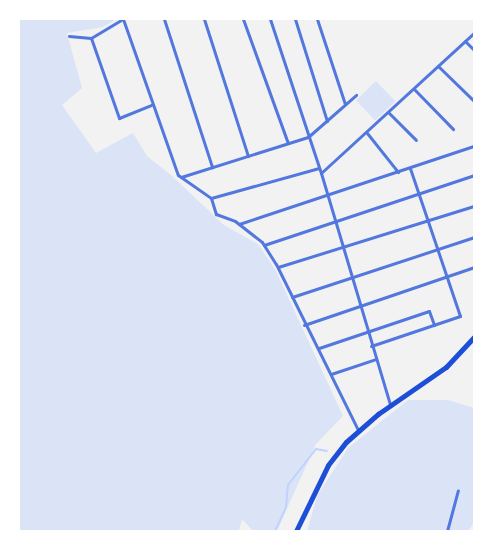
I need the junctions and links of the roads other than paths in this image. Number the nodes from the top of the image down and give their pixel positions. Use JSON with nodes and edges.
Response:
{"nodes":[{"id":1,"x":123,"y":19,"type":"edge"},
{"id":2,"x":164,"y":19,"type":"edge"},
{"id":3,"x":204,"y":19,"type":"edge"},
{"id":4,"x":243,"y":19,"type":"edge"},
{"id":5,"x":270,"y":19,"type":"edge"},
{"id":6,"x":295,"y":19,"type":"edge"},
{"id":7,"x":317,"y":19,"type":"edge"},
{"id":8,"x":474,"y":33,"type":"edge"},
{"id":9,"x":69,"y":36,"type":"dead end"},
{"id":10,"x":91,"y":38,"type":"junction"},
{"id":11,"x":466,"y":41,"type":"junction"},
{"id":12,"x":474,"y":50,"type":"edge"},
{"id":13,"x":438,"y":66,"type":"junction"},
{"id":14,"x":414,"y":89,"type":"junction"},
{"id":15,"x":356,"y":95,"type":"dead end"},
{"id":16,"x":474,"y":101,"type":"edge"},
{"id":17,"x":345,"y":104,"type":"junction"},
{"id":18,"x":152,"y":105,"type":"junction"},
{"id":19,"x":389,"y":113,"type":"junction"},
{"id":20,"x":327,"y":121,"type":"junction"},
{"id":21,"x":454,"y":129,"type":"dead end"},
{"id":22,"x":367,"y":133,"type":"junction"},
{"id":23,"x":308,"y":137,"type":"junction"},
{"id":24,"x":416,"y":140,"type":"dead end"},
{"id":25,"x":288,"y":144,"type":"junction"},
{"id":26,"x":474,"y":146,"type":"edge"},
{"id":27,"x":248,"y":156,"type":"junction"},
{"id":28,"x":212,"y":167,"type":"junction"},
{"id":29,"x":319,"y":168,"type":"junction"},
{"id":30,"x":410,"y":168,"type":"junction"},
{"id":31,"x":398,"y":172,"type":"junction"},
{"id":32,"x":321,"y":173,"type":"junction"},
{"id":33,"x":474,"y":175,"type":"edge"},
{"id":34,"x":181,"y":177,"type":"junction"},
{"id":35,"x":419,"y":193,"type":"junction"},
{"id":36,"x":327,"y":196,"type":"junction"},
{"id":37,"x":211,"y":198,"type":"junction"},
{"id":38,"x":474,"y":206,"type":"edge"},
{"id":39,"x":428,"y":220,"type":"junction"},
{"id":40,"x":334,"y":221,"type":"junction"},
{"id":41,"x":239,"y":224,"type":"junction"},
{"id":42,"x":474,"y":237,"type":"edge"},
{"id":43,"x":264,"y":245,"type":"junction"},
{"id":44,"x":342,"y":247,"type":"junction"},
{"id":45,"x":437,"y":249,"type":"junction"},
{"id":46,"x":278,"y":267,"type":"junction"},
{"id":47,"x":474,"y":267,"type":"edge"},
{"id":48,"x":350,"y":276,"type":"junction"},
{"id":49,"x":446,"y":276,"type":"junction"},
{"id":50,"x":292,"y":296,"type":"junction"},
{"id":51,"x":359,"y":306,"type":"junction"},
{"id":52,"x":304,"y":325,"type":"junction"},
{"id":53,"x":434,"y":325,"type":"junction"},
{"id":54,"x":367,"y":332,"type":"junction"},
{"id":55,"x":474,"y":337,"type":"edge"},
{"id":56,"x":371,"y":346,"type":"junction"},
{"id":57,"x":319,"y":348,"type":"junction"},
{"id":58,"x":376,"y":359,"type":"junction"},
{"id":59,"x":331,"y":374,"type":"junction"},
{"id":60,"x":390,"y":405,"type":"junction"},
{"id":61,"x":358,"y":430,"type":"junction"},
{"id":62,"x":458,"y":490,"type":"dead end"},
{"id":63,"x":296,"y":531,"type":"edge"},
{"id":64,"x":447,"y":531,"type":"edge"}],
"edges":[{"from":1,"to":10,"type":"street"},
{"from":1,"to":18,"type":"street"},
{"from":2,"to":28,"type":"street"},
{"from":3,"to":27,"type":"street"},
{"from":4,"to":25,"type":"street"},
{"from":5,"to":23,"type":"street"},
{"from":6,"to":20,"type":"street"},
{"from":7,"to":17,"type":"street"},
{"from":8,"to":11,"type":"street"},
{"from":9,"to":10,"type":"street"},
{"from":10,"to":18,"type":"street"},
{"from":11,"to":12,"type":"street"},
{"from":11,"to":13,"type":"street"},
{"from":13,"to":14,"type":"street"},
{"from":13,"to":16,"type":"street"},
{"from":14,"to":19,"type":"street"},
{"from":14,"to":21,"type":"street"},
{"from":15,"to":17,"type":"street"},
{"from":17,"to":20,"type":"street"},
{"from":18,"to":34,"type":"street"},
{"from":19,"to":22,"type":"street"},
{"from":19,"to":24,"type":"street"},
{"from":20,"to":23,"type":"street"},
{"from":22,"to":31,"type":"street"},
{"from":22,"to":32,"type":"street"},
{"from":23,"to":25,"type":"street"},
{"from":23,"to":29,"type":"street"},
{"from":25,"to":27,"type":"street"},
{"from":26,"to":30,"type":"street"},
{"from":27,"to":28,"type":"street"},
{"from":28,"to":34,"type":"street"},
{"from":29,"to":32,"type":"street"},
{"from":29,"to":37,"type":"street"},
{"from":30,"to":31,"type":"street"},
{"from":30,"to":35,"type":"street"},
{"from":31,"to":36,"type":"street"},
{"from":32,"to":36,"type":"street"},
{"from":33,"to":35,"type":"street"},
{"from":34,"to":37,"type":"street"},
{"from":35,"to":39,"type":"street"},
{"from":35,"to":40,"type":"street"},
{"from":36,"to":40,"type":"street"},
{"from":36,"to":41,"type":"street"},
{"from":37,"to":41,"type":"street"},
{"from":38,"to":39,"type":"street"},
{"from":39,"to":44,"type":"street"},
{"from":39,"to":45,"type":"street"},
{"from":40,"to":43,"type":"street"},
{"from":40,"to":44,"type":"street"},
{"from":41,"to":43,"type":"street"},
{"from":42,"to":45,"type":"street"},
{"from":43,"to":46,"type":"street"},
{"from":44,"to":46,"type":"street"},
{"from":44,"to":48,"type":"street"},
{"from":45,"to":48,"type":"street"},
{"from":45,"to":49,"type":"street"},
{"from":46,"to":50,"type":"street"},
{"from":47,"to":49,"type":"street"},
{"from":48,"to":50,"type":"street"},
{"from":48,"to":51,"type":"street"},
{"from":49,"to":51,"type":"street"},
{"from":49,"to":53,"type":"street"},
{"from":50,"to":52,"type":"street"},
{"from":51,"to":52,"type":"street"},
{"from":51,"to":54,"type":"street"},
{"from":52,"to":57,"type":"street"},
{"from":53,"to":54,"type":"street"},
{"from":53,"to":56,"type":"street"},
{"from":54,"to":56,"type":"street"},
{"from":54,"to":57,"type":"street"},
{"from":55,"to":60,"type":"main road"},
{"from":56,"to":58,"type":"street"},
{"from":57,"to":59,"type":"street"},
{"from":58,"to":59,"type":"street"},
{"from":58,"to":60,"type":"street"},
{"from":59,"to":61,"type":"street"},
{"from":60,"to":61,"type":"main road"},
{"from":61,"to":63,"type":"main road"},
{"from":62,"to":64,"type":"street"}]}
